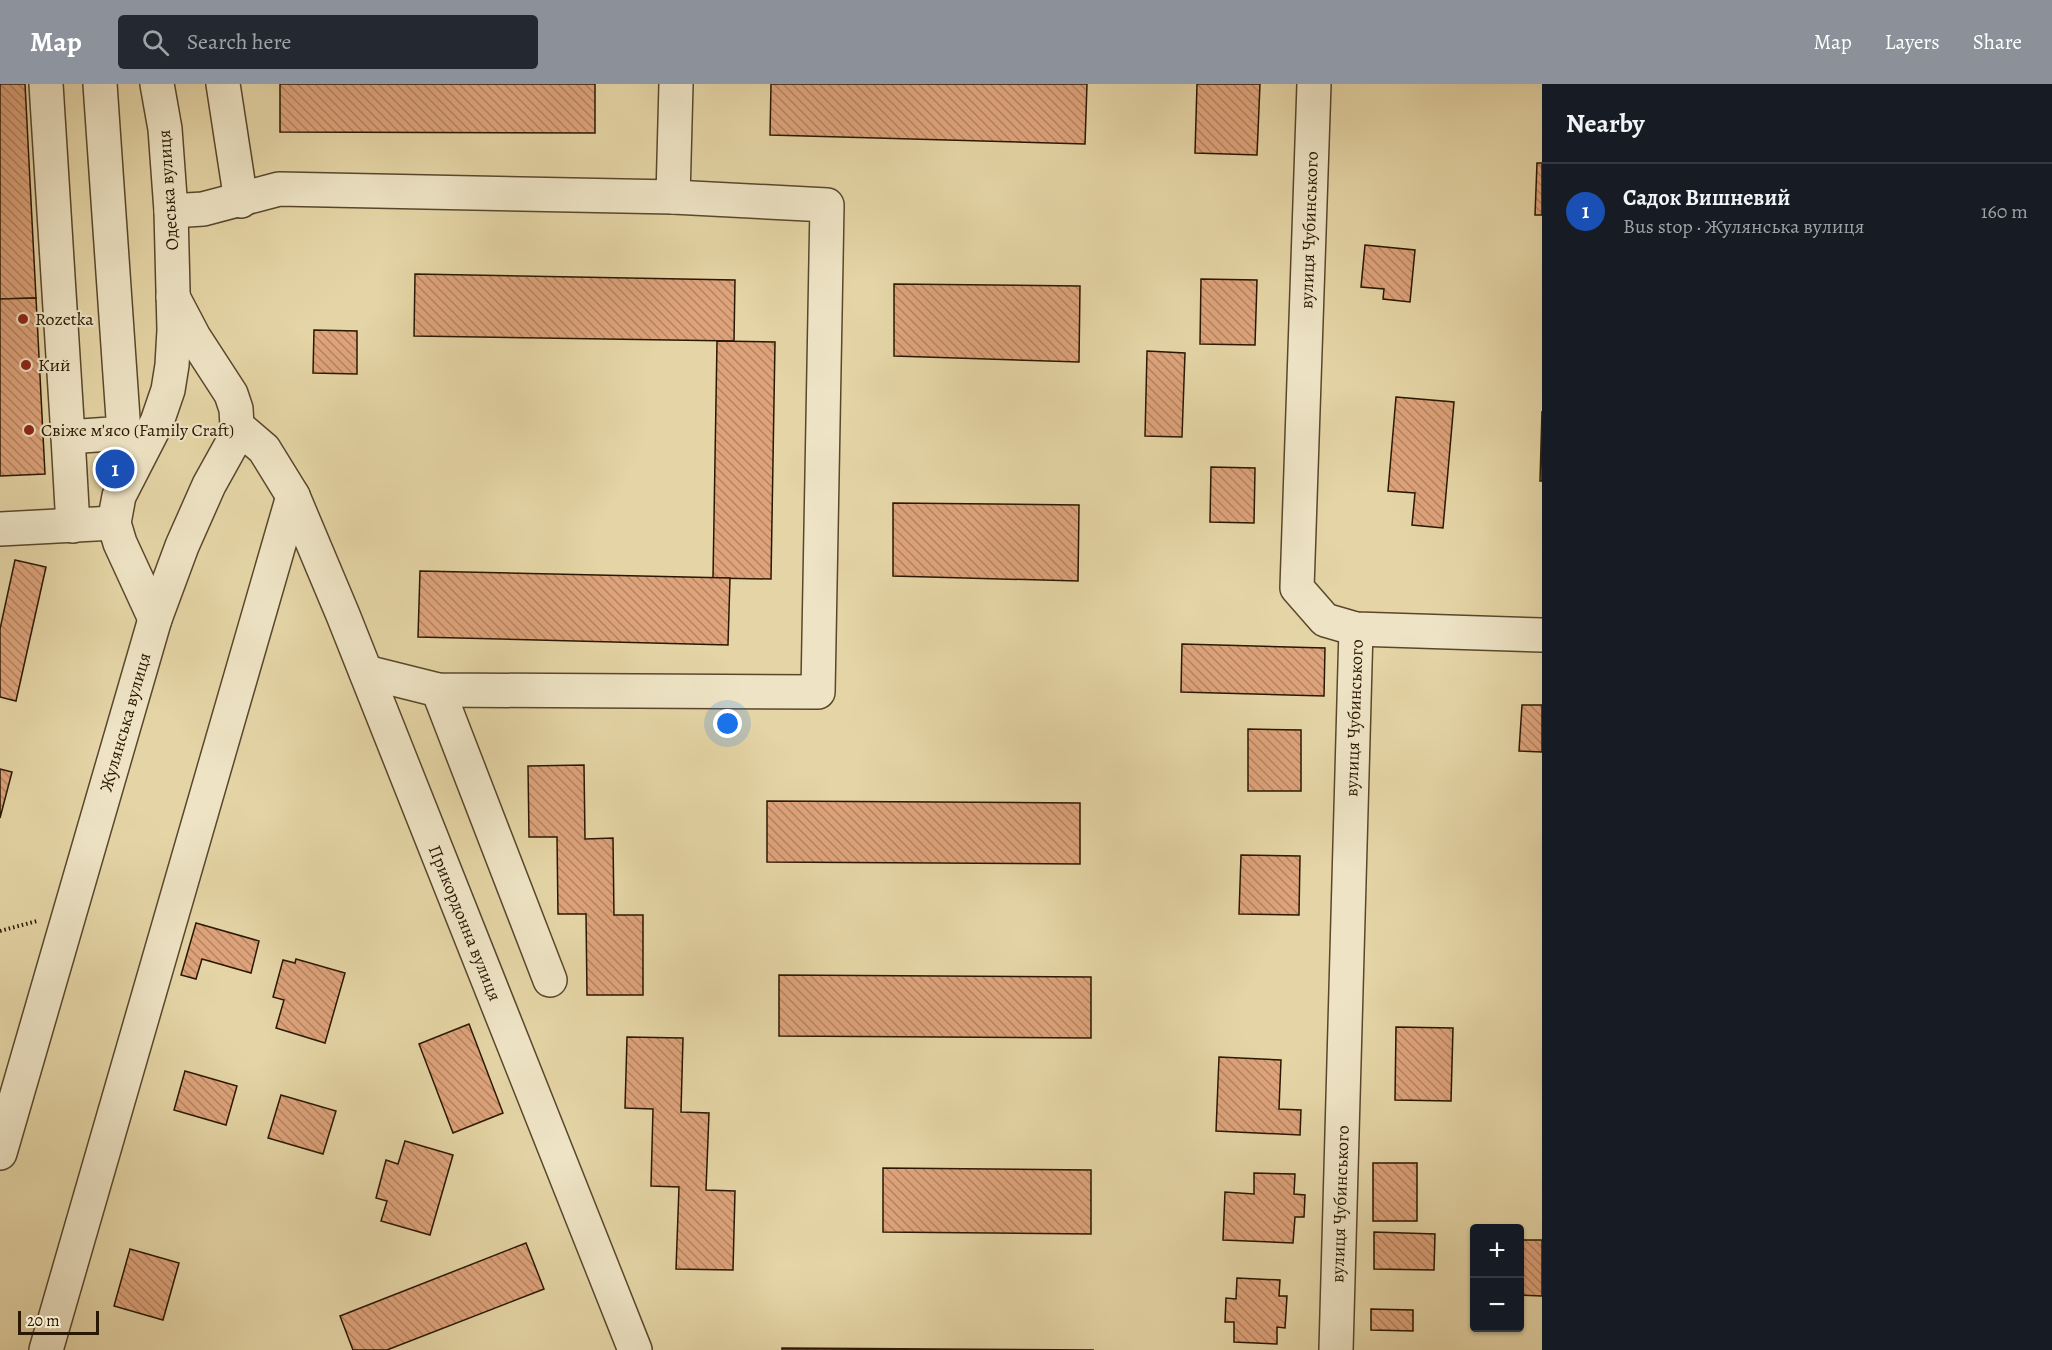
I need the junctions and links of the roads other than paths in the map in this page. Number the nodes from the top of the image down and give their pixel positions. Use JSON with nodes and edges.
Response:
{"nodes":[{"id":1,"x":46,"y":84,"type":"edge"},
{"id":2,"x":100,"y":84,"type":"edge"},
{"id":3,"x":157,"y":84,"type":"edge"},
{"id":4,"x":223,"y":84,"type":"edge"},
{"id":5,"x":676,"y":84,"type":"edge"},
{"id":6,"x":1314,"y":84,"type":"edge"},
{"id":7,"x":673,"y":197,"type":"junction"},
{"id":8,"x":241,"y":201,"type":"junction"},
{"id":9,"x":171,"y":211,"type":"junction"},
{"id":10,"x":173,"y":297,"type":"junction"},
{"id":11,"x":221,"y":380,"type":"junction"},
{"id":12,"x":168,"y":390,"type":"junction"},
{"id":13,"x":237,"y":426,"type":"junction"},
{"id":14,"x":68,"y":437,"type":"junction"},
{"id":15,"x":293,"y":496,"type":"junction"},
{"id":16,"x":73,"y":526,"type":"junction"},
{"id":17,"x":0,"y":529,"type":"edge"},
{"id":18,"x":117,"y":533,"type":"junction"},
{"id":19,"x":182,"y":546,"type":"junction"},
{"id":20,"x":154,"y":619,"type":"junction"},
{"id":21,"x":1356,"y":629,"type":"junction"},
{"id":22,"x":1542,"y":635,"type":"edge"},
{"id":23,"x":366,"y":672,"type":"junction"},
{"id":24,"x":438,"y":690,"type":"junction"},
{"id":25,"x":550,"y":980,"type":"dead end"},
{"id":26,"x":0,"y":1153,"type":"edge"},
{"id":27,"x":46,"y":1350,"type":"edge"},
{"id":28,"x":635,"y":1350,"type":"edge"},
{"id":29,"x":1336,"y":1350,"type":"edge"}],
"edges":[{"from":1,"to":14,"type":"street"},
{"from":2,"to":14,"type":"street"},
{"from":3,"to":9,"type":"street","name":"Одеська вулиця"},
{"from":4,"to":8,"type":"street"},
{"from":5,"to":7,"type":"street"},
{"from":6,"to":21,"type":"street","name":"вулиця Чубинського"},
{"from":7,"to":8,"type":"street"},
{"from":7,"to":24,"type":"street"},
{"from":8,"to":9,"type":"street"},
{"from":9,"to":10,"type":"street","name":"Одеська вулиця"},
{"from":10,"to":11,"type":"street"},
{"from":10,"to":12,"type":"street"},
{"from":11,"to":12,"type":"street"},
{"from":11,"to":13,"type":"street"},
{"from":12,"to":18,"type":"street"},
{"from":13,"to":15,"type":"street","name":"Прикордонна вулиця"},
{"from":13,"to":19,"type":"street","name":"Жулянська вулиця"},
{"from":14,"to":16,"type":"street"},
{"from":15,"to":23,"type":"street","name":"Прикордонна вулиця"},
{"from":15,"to":27,"type":"street"},
{"from":16,"to":17,"type":"street"},
{"from":16,"to":18,"type":"street"},
{"from":18,"to":19,"type":"street"},
{"from":18,"to":20,"type":"street"},
{"from":19,"to":20,"type":"street","name":"Жулянська вулиця"},
{"from":20,"to":26,"type":"street","name":"Жулянська вулиця"},
{"from":21,"to":22,"type":"street"},
{"from":21,"to":29,"type":"street","name":"вулиця Чубинського"},
{"from":23,"to":24,"type":"street"},
{"from":23,"to":28,"type":"street","name":"Прикордонна вулиця"},
{"from":24,"to":25,"type":"street"}]}
